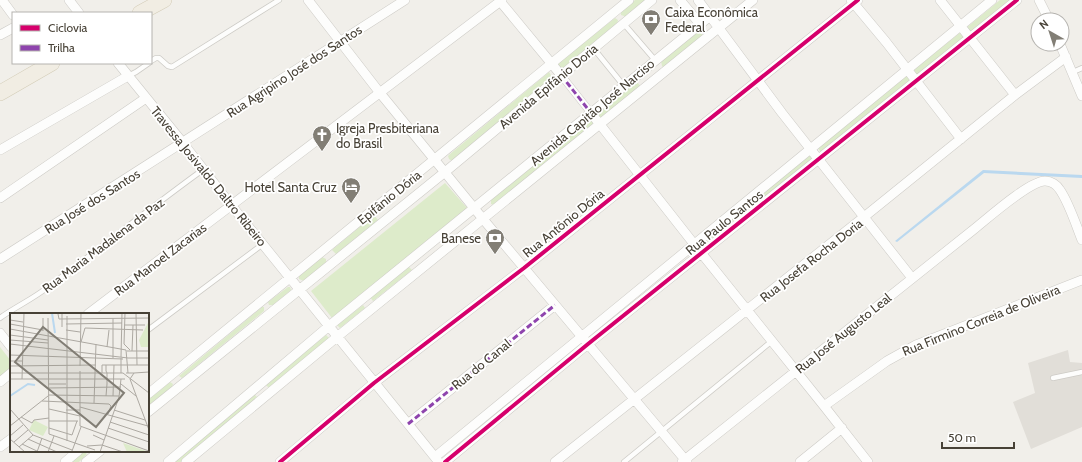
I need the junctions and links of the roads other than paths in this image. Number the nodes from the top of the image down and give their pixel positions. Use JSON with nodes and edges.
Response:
{"nodes":[{"id":1,"x":2,"y":0,"type":"edge"},
{"id":2,"x":69,"y":0,"type":"edge"},
{"id":3,"x":164,"y":0,"type":"edge"},
{"id":4,"x":279,"y":0,"type":"edge"},
{"id":5,"x":308,"y":0,"type":"edge"},
{"id":6,"x":405,"y":0,"type":"edge"},
{"id":7,"x":500,"y":0,"type":"edge"},
{"id":8,"x":629,"y":0,"type":"edge"},
{"id":9,"x":652,"y":0,"type":"edge"},
{"id":10,"x":680,"y":0,"type":"edge"},
{"id":11,"x":698,"y":0,"type":"edge"},
{"id":12,"x":753,"y":0,"type":"edge"},
{"id":13,"x":940,"y":0,"type":"edge"},
{"id":14,"x":992,"y":0,"type":"edge"},
{"id":15,"x":1017,"y":0,"type":"edge"},
{"id":16,"x":1039,"y":0,"type":"edge"},
{"id":17,"x":854,"y":1,"type":"edge"},
{"id":18,"x":78,"y":12,"type":"edge"},
{"id":19,"x":142,"y":12,"type":"edge"},
{"id":20,"x":614,"y":12,"type":"junction"},
{"id":21,"x":1044,"y":12,"type":"edge"},
{"id":22,"x":12,"y":14,"type":"edge"},
{"id":23,"x":709,"y":17,"type":"junction"},
{"id":24,"x":624,"y":24,"type":"junction"},
{"id":25,"x":700,"y":24,"type":"junction"},
{"id":26,"x":960,"y":25,"type":"junction"},
{"id":27,"x":12,"y":29,"type":"edge"},
{"id":28,"x":718,"y":29,"type":"junction"},
{"id":29,"x":0,"y":35,"type":"edge"},
{"id":30,"x":970,"y":38,"type":"junction"},
{"id":31,"x":340,"y":41,"type":"junction"},
{"id":32,"x":594,"y":49,"type":"junction"},
{"id":33,"x":1064,"y":52,"type":"edge"},
{"id":34,"x":1066,"y":57,"type":"junction"},
{"id":35,"x":655,"y":60,"type":"junction"},
{"id":36,"x":152,"y":61,"type":"edge"},
{"id":37,"x":48,"y":64,"type":"edge"},
{"id":38,"x":119,"y":64,"type":"edge"},
{"id":39,"x":147,"y":64,"type":"edge"},
{"id":40,"x":552,"y":64,"type":"junction"},
{"id":41,"x":1082,"y":68,"type":"edge"},
{"id":42,"x":907,"y":70,"type":"junction"},
{"id":43,"x":665,"y":72,"type":"junction"},
{"id":44,"x":1073,"y":72,"type":"junction"},
{"id":45,"x":561,"y":75,"type":"junction"},
{"id":46,"x":128,"y":76,"type":"junction"},
{"id":47,"x":758,"y":81,"type":"junction"},
{"id":48,"x":916,"y":81,"type":"junction"},
{"id":49,"x":624,"y":86,"type":"junction"},
{"id":50,"x":0,"y":93,"type":"edge"},
{"id":51,"x":380,"y":93,"type":"junction"},
{"id":52,"x":1015,"y":95,"type":"junction"},
{"id":53,"x":1082,"y":96,"type":"edge"},
{"id":54,"x":146,"y":98,"type":"junction"},
{"id":55,"x":591,"y":113,"type":"junction"},
{"id":56,"x":601,"y":125,"type":"junction"},
{"id":57,"x":961,"y":139,"type":"junction"},
{"id":58,"x":183,"y":143,"type":"junction"},
{"id":59,"x":810,"y":149,"type":"junction"},
{"id":60,"x":0,"y":150,"type":"edge"},
{"id":61,"x":435,"y":160,"type":"junction"},
{"id":62,"x":819,"y":160,"type":"junction"},
{"id":63,"x":204,"y":169,"type":"junction"},
{"id":64,"x":445,"y":172,"type":"junction"},
{"id":65,"x":639,"y":175,"type":"junction"},
{"id":66,"x":0,"y":198,"type":"edge"},
{"id":67,"x":231,"y":205,"type":"junction"},
{"id":68,"x":475,"y":209,"type":"junction"},
{"id":69,"x":864,"y":217,"type":"junction"},
{"id":70,"x":483,"y":219,"type":"junction"},
{"id":71,"x":1082,"y":240,"type":"edge"},
{"id":72,"x":263,"y":244,"type":"junction"},
{"id":73,"x":694,"y":244,"type":"junction"},
{"id":74,"x":325,"y":250,"type":"junction"},
{"id":75,"x":701,"y":253,"type":"junction"},
{"id":76,"x":0,"y":259,"type":"edge"},
{"id":77,"x":334,"y":262,"type":"junction"},
{"id":78,"x":524,"y":268,"type":"junction"},
{"id":79,"x":291,"y":278,"type":"junction"},
{"id":80,"x":912,"y":278,"type":"junction"},
{"id":81,"x":1082,"y":280,"type":"edge"},
{"id":82,"x":300,"y":289,"type":"junction"},
{"id":83,"x":363,"y":299,"type":"junction"},
{"id":84,"x":262,"y":301,"type":"junction"},
{"id":85,"x":555,"y":304,"type":"junction"},
{"id":86,"x":372,"y":309,"type":"junction"},
{"id":87,"x":747,"y":310,"type":"junction"},
{"id":88,"x":271,"y":312,"type":"junction"},
{"id":89,"x":89,"y":313,"type":"edge"},
{"id":90,"x":0,"y":318,"type":"edge"},
{"id":91,"x":329,"y":326,"type":"junction"},
{"id":92,"x":149,"y":329,"type":"edge"},
{"id":93,"x":1,"y":336,"type":"edge"},
{"id":94,"x":337,"y":337,"type":"junction"},
{"id":95,"x":585,"y":340,"type":"junction"},
{"id":96,"x":772,"y":341,"type":"junction"},
{"id":97,"x":10,"y":346,"type":"edge"},
{"id":98,"x":796,"y":371,"type":"junction"},
{"id":99,"x":1082,"y":372,"type":"edge"},
{"id":100,"x":10,"y":374,"type":"edge"},
{"id":101,"x":172,"y":376,"type":"junction"},
{"id":102,"x":1053,"y":378,"type":"dead end"},
{"id":103,"x":0,"y":382,"type":"edge"},
{"id":104,"x":374,"y":383,"type":"junction"},
{"id":105,"x":179,"y":386,"type":"junction"},
{"id":106,"x":258,"y":387,"type":"junction"},
{"id":107,"x":149,"y":393,"type":"edge"},
{"id":108,"x":266,"y":396,"type":"junction"},
{"id":109,"x":635,"y":400,"type":"junction"},
{"id":110,"x":824,"y":406,"type":"junction"},
{"id":111,"x":149,"y":411,"type":"edge"},
{"id":112,"x":408,"y":424,"type":"junction"},
{"id":113,"x":842,"y":428,"type":"junction"},
{"id":114,"x":662,"y":432,"type":"junction"},
{"id":115,"x":10,"y":440,"type":"edge"},
{"id":116,"x":0,"y":448,"type":"edge"},
{"id":117,"x":77,"y":452,"type":"edge"},
{"id":118,"x":97,"y":455,"type":"edge"},
{"id":119,"x":437,"y":460,"type":"edge"},
{"id":120,"x":685,"y":461,"type":"edge"},
{"id":121,"x":64,"y":462,"type":"edge"},
{"id":122,"x":86,"y":462,"type":"edge"},
{"id":123,"x":168,"y":462,"type":"edge"},
{"id":124,"x":186,"y":462,"type":"edge"},
{"id":125,"x":280,"y":462,"type":"edge"},
{"id":126,"x":445,"y":462,"type":"edge"},
{"id":127,"x":556,"y":462,"type":"edge"},
{"id":128,"x":624,"y":462,"type":"edge"},
{"id":129,"x":800,"y":462,"type":"edge"},
{"id":130,"x":868,"y":462,"type":"edge"}],
"edges":[{"from":1,"to":22,"type":"street"},
{"from":2,"to":18,"type":"street"},
{"from":3,"to":19,"type":"main road"},
{"from":4,"to":36,"type":"lane"},
{"from":5,"to":31,"type":"street"},
{"from":6,"to":31,"type":"street","name":"Rua Agripino José dos Santos"},
{"from":7,"to":40,"type":"street"},
{"from":7,"to":51,"type":"street","name":"Rua Manoel Zacarias"},
{"from":8,"to":20,"type":"street","name":"Epifânio Dória"},
{"from":9,"to":24,"type":"street","name":"Avenida Epifânio Doria"},
{"from":10,"to":25,"type":"street"},
{"from":11,"to":23,"type":"street"},
{"from":12,"to":28,"type":"street","name":"Avenida Capitão José Narciso"},
{"from":13,"to":26,"type":"street"},
{"from":14,"to":26,"type":"street","name":"Rua Paulo Santos"},
{"from":15,"to":30,"type":"street","name":"Rua Paulo Santos"},
{"from":16,"to":21,"type":"street"},
{"from":17,"to":42,"type":"street"},
{"from":17,"to":47,"type":"street","name":"Rua Antônio Dória"},
{"from":20,"to":24,"type":"street"},
{"from":20,"to":40,"type":"street","name":"Epifânio Dória"},
{"from":23,"to":25,"type":"street","name":"Avenida Capitão José Narciso"},
{"from":23,"to":28,"type":"street"},
{"from":24,"to":32,"type":"street","name":"Avenida Epifânio Doria"},
{"from":24,"to":35,"type":"lane"},
{"from":25,"to":35,"type":"street","name":"Avenida Capitão José Narciso"},
{"from":26,"to":30,"type":"street"},
{"from":26,"to":42,"type":"street","name":"Rua Paulo Santos"},
{"from":27,"to":29,"type":"street"},
{"from":28,"to":43,"type":"street","name":"Avenida Capitão José Narciso"},
{"from":28,"to":47,"type":"street"},
{"from":30,"to":48,"type":"street","name":"Rua Paulo Santos"},
{"from":30,"to":52,"type":"street"},
{"from":31,"to":51,"type":"street"},
{"from":31,"to":58,"type":"street","name":"Rua Agripino José dos Santos"},
{"from":32,"to":45,"type":"street","name":"Avenida Epifânio Doria"},
{"from":32,"to":49,"type":"lane"},
{"from":33,"to":34,"type":"street"},
{"from":34,"to":44,"type":"street"},
{"from":34,"to":52,"type":"street","name":"Rua Josefa Rocha Doria"},
{"from":35,"to":43,"type":"street"},
{"from":35,"to":49,"type":"street","name":"Avenida Capitão José Narciso"},
{"from":37,"to":50,"type":"main road"},
{"from":38,"to":46,"type":"street","name":"Travessa Josivaldo Daltro Ribeiro"},
{"from":39,"to":46,"type":"lane"},
{"from":40,"to":45,"type":"street"},
{"from":40,"to":61,"type":"street","name":"Epifânio Dória"},
{"from":41,"to":44,"type":"lane"},
{"from":42,"to":48,"type":"street"},
{"from":42,"to":59,"type":"street","name":"Rua Paulo Santos"},
{"from":43,"to":56,"type":"street","name":"Avenida Capitão José Narciso"},
{"from":44,"to":53,"type":"street"},
{"from":45,"to":55,"type":"street"},
{"from":45,"to":64,"type":"street","name":"Avenida Epifânio Doria"},
{"from":46,"to":54,"type":"street","name":"Travessa Josivaldo Daltro Ribeiro"},
{"from":46,"to":60,"type":"street"},
{"from":47,"to":59,"type":"street"},
{"from":47,"to":65,"type":"street","name":"Rua Antônio Dória"},
{"from":48,"to":57,"type":"street"},
{"from":48,"to":62,"type":"street","name":"Rua Paulo Santos"},
{"from":49,"to":55,"type":"street","name":"Avenida Capitão José Narciso"},
{"from":51,"to":61,"type":"street"},
{"from":51,"to":67,"type":"street","name":"Rua Manoel Zacarias"},
{"from":52,"to":57,"type":"street","name":"Rua Josefa Rocha Doria"},
{"from":54,"to":58,"type":"street","name":"Travessa Josivaldo Daltro Ribeiro"},
{"from":54,"to":66,"type":"street"},
{"from":55,"to":56,"type":"street"},
{"from":55,"to":68,"type":"street","name":"Avenida Capitão José Narciso"},
{"from":56,"to":65,"type":"street"},
{"from":56,"to":70,"type":"street","name":"Avenida Capitão José Narciso"},
{"from":57,"to":69,"type":"street","name":"Rua Josefa Rocha Doria"},
{"from":58,"to":63,"type":"street","name":"Travessa Josivaldo Daltro Ribeiro"},
{"from":58,"to":76,"type":"street","name":"Rua José dos Santos"},
{"from":59,"to":62,"type":"street"},
{"from":59,"to":73,"type":"street","name":"Rua Paulo Santos"},
{"from":61,"to":64,"type":"street"},
{"from":61,"to":74,"type":"street","name":"Epifânio Dória"},
{"from":62,"to":69,"type":"street"},
{"from":62,"to":75,"type":"street","name":"Rua Paulo Santos"},
{"from":63,"to":67,"type":"street","name":"Travessa Josivaldo Daltro Ribeiro"},
{"from":63,"to":90,"type":"lane","name":"Rua Maria Madalena da Paz"},
{"from":64,"to":68,"type":"street"},
{"from":64,"to":77,"type":"street","name":"Epifânio Dória"},
{"from":65,"to":73,"type":"street"},
{"from":65,"to":78,"type":"street","name":"Rua Antônio Dória"},
{"from":67,"to":72,"type":"street","name":"Travessa Josivaldo Daltro Ribeiro"},
{"from":67,"to":89,"type":"street","name":"Rua Manoel Zacarias"},
{"from":68,"to":70,"type":"street"},
{"from":68,"to":83,"type":"street","name":"Avenida Capitão José Narciso"},
{"from":69,"to":80,"type":"street"},
{"from":69,"to":87,"type":"street","name":"Rua Josefa Rocha Doria"},
{"from":70,"to":78,"type":"street"},
{"from":70,"to":86,"type":"street","name":"Avenida Capitão José Narciso"},
{"from":71,"to":80,"type":"street","name":"Rua José Augusto Leal"},
{"from":72,"to":79,"type":"street","name":"Travessa Josivaldo Daltro Ribeiro"},
{"from":72,"to":92,"type":"lane"},
{"from":73,"to":75,"type":"street"},
{"from":73,"to":95,"type":"street","name":"Rua Paulo Santos"},
{"from":74,"to":77,"type":"street"},
{"from":74,"to":79,"type":"street","name":"Epifânio Dória"},
{"from":75,"to":87,"type":"street"},
{"from":75,"to":95,"type":"street","name":"Rua Paulo Santos"},
{"from":77,"to":82,"type":"street","name":"Epifânio Dória"},
{"from":78,"to":85,"type":"street"},
{"from":78,"to":104,"type":"street","name":"Rua Antônio Dória"},
{"from":79,"to":82,"type":"street","name":"Travessa Josivaldo Daltro Ribeiro"},
{"from":79,"to":84,"type":"street","name":"Epifânio Dória"},
{"from":80,"to":98,"type":"street","name":"Rua José Augusto Leal"},
{"from":81,"to":110,"type":"street","name":"Rua Firmino Correia de Oliveira"},
{"from":82,"to":88,"type":"street","name":"Epifânio Dória"},
{"from":82,"to":91,"type":"street","name":"Travessa Josivaldo Daltro Ribeiro"},
{"from":83,"to":86,"type":"street"},
{"from":83,"to":91,"type":"street","name":"Avenida Capitão José Narciso"},
{"from":84,"to":88,"type":"street"},
{"from":84,"to":101,"type":"street","name":"Epifânio Dória"},
{"from":85,"to":95,"type":"street"},
{"from":85,"to":112,"type":"street","name":"Rua do Canal"},
{"from":86,"to":94,"type":"street","name":"Avenida Capitão José Narciso"},
{"from":87,"to":96,"type":"street"},
{"from":87,"to":109,"type":"street","name":"Rua Josefa Rocha Doria"},
{"from":88,"to":105,"type":"street","name":"Epifânio Dória"},
{"from":91,"to":94,"type":"street","name":"Travessa Josivaldo Daltro Ribeiro"},
{"from":91,"to":106,"type":"street","name":"Avenida Capitão José Narciso"},
{"from":93,"to":97,"type":"street"},
{"from":94,"to":104,"type":"street","name":"Travessa Josivaldo Daltro Ribeiro"},
{"from":94,"to":108,"type":"street","name":"Avenida Capitão José Narciso"},
{"from":95,"to":109,"type":"street"},
{"from":95,"to":119,"type":"street","name":"Rua Paulo Santos"},
{"from":95,"to":126,"type":"street","name":"Rua Paulo Santos"},
{"from":96,"to":98,"type":"street"},
{"from":96,"to":114,"type":"lane"},
{"from":98,"to":110,"type":"street"},
{"from":98,"to":120,"type":"street","name":"Rua José Augusto Leal"},
{"from":99,"to":102,"type":"lane"},
{"from":100,"to":103,"type":"street"},
{"from":101,"to":105,"type":"street"},
{"from":101,"to":107,"type":"street","name":"Epifânio Dória"},
{"from":104,"to":112,"type":"street","name":"Travessa Josivaldo Daltro Ribeiro"},
{"from":104,"to":125,"type":"street","name":"Rua Antônio Dória"},
{"from":105,"to":111,"type":"street","name":"Epifânio Dória"},
{"from":106,"to":108,"type":"street"},
{"from":106,"to":123,"type":"street","name":"Avenida Capitão José Narciso"},
{"from":108,"to":124,"type":"street","name":"Avenida Capitão José Narciso"},
{"from":109,"to":114,"type":"street"},
{"from":109,"to":127,"type":"street","name":"Rua Josefa Rocha Doria"},
{"from":110,"to":113,"type":"street"},
{"from":112,"to":119,"type":"street","name":"Travessa Josivaldo Daltro Ribeiro"},
{"from":113,"to":129,"type":"street"},
{"from":113,"to":130,"type":"street"},
{"from":114,"to":120,"type":"street"},
{"from":114,"to":128,"type":"lane"},
{"from":115,"to":116,"type":"street"},
{"from":117,"to":121,"type":"street"},
{"from":118,"to":122,"type":"street"}]}
